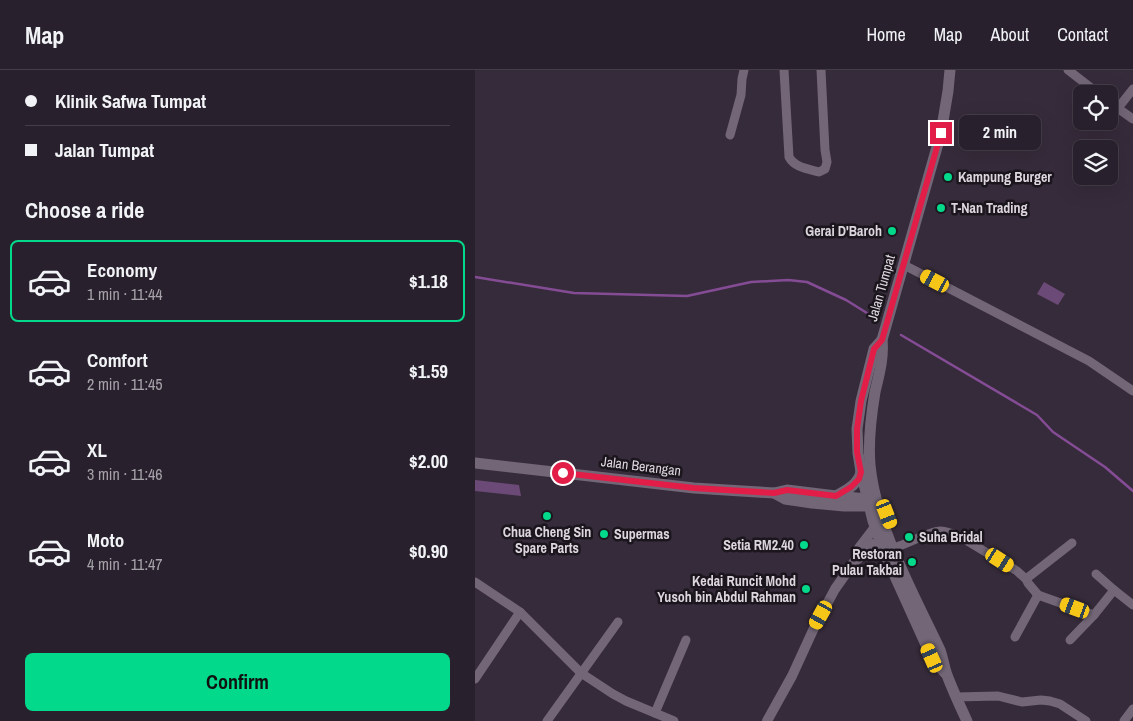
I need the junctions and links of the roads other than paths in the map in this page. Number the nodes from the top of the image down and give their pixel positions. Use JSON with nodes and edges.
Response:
{"nodes":[{"id":1,"x":744,"y":70,"type":"edge"},
{"id":2,"x":784,"y":70,"type":"edge"},
{"id":3,"x":821,"y":70,"type":"edge"},
{"id":4,"x":950,"y":70,"type":"edge"},
{"id":5,"x":1068,"y":70,"type":"edge"},
{"id":6,"x":1087,"y":85,"type":"edge"},
{"id":7,"x":1133,"y":89,"type":"edge"},
{"id":8,"x":1118,"y":108,"type":"joint"},
{"id":9,"x":1133,"y":119,"type":"edge"},
{"id":10,"x":730,"y":135,"type":"dead end"},
{"id":11,"x":904,"y":265,"type":"junction"},
{"id":12,"x":882,"y":340,"type":"junction"},
{"id":13,"x":1133,"y":391,"type":"edge"},
{"id":14,"x":475,"y":463,"type":"edge"},
{"id":15,"x":870,"y":464,"type":"junction"},
{"id":16,"x":861,"y":472,"type":"junction"},
{"id":17,"x":774,"y":493,"type":"junction"},
{"id":18,"x":836,"y":496,"type":"junction"},
{"id":19,"x":873,"y":503,"type":"junction"},
{"id":20,"x":844,"y":506,"type":"junction"},
{"id":21,"x":879,"y":526,"type":"junction"},
{"id":22,"x":1072,"y":543,"type":"dead end"},
{"id":23,"x":882,"y":546,"type":"junction"},
{"id":24,"x":899,"y":546,"type":"junction"},
{"id":25,"x":866,"y":548,"type":"junction"},
{"id":26,"x":854,"y":562,"type":"junction"},
{"id":27,"x":1095,"y":574,"type":"dead end"},
{"id":28,"x":1026,"y":579,"type":"junction"},
{"id":29,"x":475,"y":582,"type":"edge"},
{"id":30,"x":909,"y":586,"type":"junction"},
{"id":31,"x":1114,"y":590,"type":"junction"},
{"id":32,"x":1039,"y":595,"type":"junction"},
{"id":33,"x":1133,"y":604,"type":"edge"},
{"id":34,"x":520,"y":612,"type":"junction"},
{"id":35,"x":1094,"y":615,"type":"junction"},
{"id":36,"x":618,"y":622,"type":"dead end"},
{"id":37,"x":1015,"y":637,"type":"dead end"},
{"id":38,"x":686,"y":640,"type":"dead end"},
{"id":39,"x":1071,"y":640,"type":"dead end"},
{"id":40,"x":581,"y":673,"type":"junction"},
{"id":41,"x":947,"y":674,"type":"junction"},
{"id":42,"x":475,"y":679,"type":"edge"},
{"id":43,"x":956,"y":697,"type":"junction"},
{"id":44,"x":1133,"y":710,"type":"edge"},
{"id":45,"x":655,"y":714,"type":"junction"},
{"id":46,"x":547,"y":721,"type":"edge"},
{"id":47,"x":671,"y":721,"type":"edge"},
{"id":48,"x":767,"y":721,"type":"edge"},
{"id":49,"x":967,"y":721,"type":"edge"},
{"id":50,"x":1086,"y":721,"type":"edge"},
{"id":51,"x":1124,"y":721,"type":"edge"}],
"edges":[{"from":1,"to":10,"type":"street"},
{"from":2,"to":3,"type":"street"},
{"from":4,"to":11,"type":"main road","name":"Jalan Tumpat"},
{"from":5,"to":6,"type":"street"},
{"from":7,"to":8,"type":"street"},
{"from":8,"to":9,"type":"street"},
{"from":11,"to":12,"type":"main road","name":"Jalan Tumpat"},
{"from":11,"to":13,"type":"street"},
{"from":12,"to":15,"type":"main road","name":"Jalan Tumpat"},
{"from":12,"to":16,"type":"main road","name":"Jalan Tumpat"},
{"from":14,"to":17,"type":"main road","name":"Jalan Berangan"},
{"from":15,"to":19,"type":"main road","name":"Jalan Tumpat"},
{"from":15,"to":24,"type":"main road"},
{"from":16,"to":18,"type":"main road"},
{"from":16,"to":19,"type":"main road","name":"Jalan Tumpat"},
{"from":17,"to":18,"type":"main road","name":"Jalan Berangan"},
{"from":17,"to":20,"type":"main road","name":"Jalan Berangan"},
{"from":18,"to":19,"type":"main road","name":"Jalan Berangan"},
{"from":19,"to":20,"type":"main road","name":"Jalan Berangan"},
{"from":19,"to":21,"type":"main road","name":"Jalan Tumpat"},
{"from":20,"to":21,"type":"main road"},
{"from":21,"to":23,"type":"main road","name":"Jalan Tumpat"},
{"from":21,"to":25,"type":"street"},
{"from":21,"to":26,"type":"street"},
{"from":21,"to":30,"type":"main road","name":"Jalan Tumpat"},
{"from":22,"to":28,"type":"street"},
{"from":23,"to":25,"type":"main road"},
{"from":23,"to":41,"type":"main road","name":"Jalan Tumpat"},
{"from":24,"to":28,"type":"street"},
{"from":24,"to":30,"type":"main road"},
{"from":25,"to":26,"type":"street"},
{"from":26,"to":48,"type":"street"},
{"from":27,"to":31,"type":"street"},
{"from":28,"to":32,"type":"street"},
{"from":29,"to":34,"type":"street"},
{"from":30,"to":41,"type":"main road","name":"Jalan Tumpat"},
{"from":31,"to":33,"type":"street"},
{"from":31,"to":35,"type":"street"},
{"from":32,"to":35,"type":"street"},
{"from":32,"to":37,"type":"street"},
{"from":34,"to":40,"type":"street"},
{"from":34,"to":42,"type":"street"},
{"from":35,"to":39,"type":"street"},
{"from":36,"to":40,"type":"street"},
{"from":38,"to":45,"type":"street"},
{"from":40,"to":45,"type":"street"},
{"from":40,"to":46,"type":"street"},
{"from":41,"to":43,"type":"main road","name":"Jalan Tumpat"},
{"from":43,"to":49,"type":"main road","name":"Jalan Tumpat"},
{"from":43,"to":50,"type":"street"},
{"from":44,"to":51,"type":"street"},
{"from":45,"to":47,"type":"street"}]}
